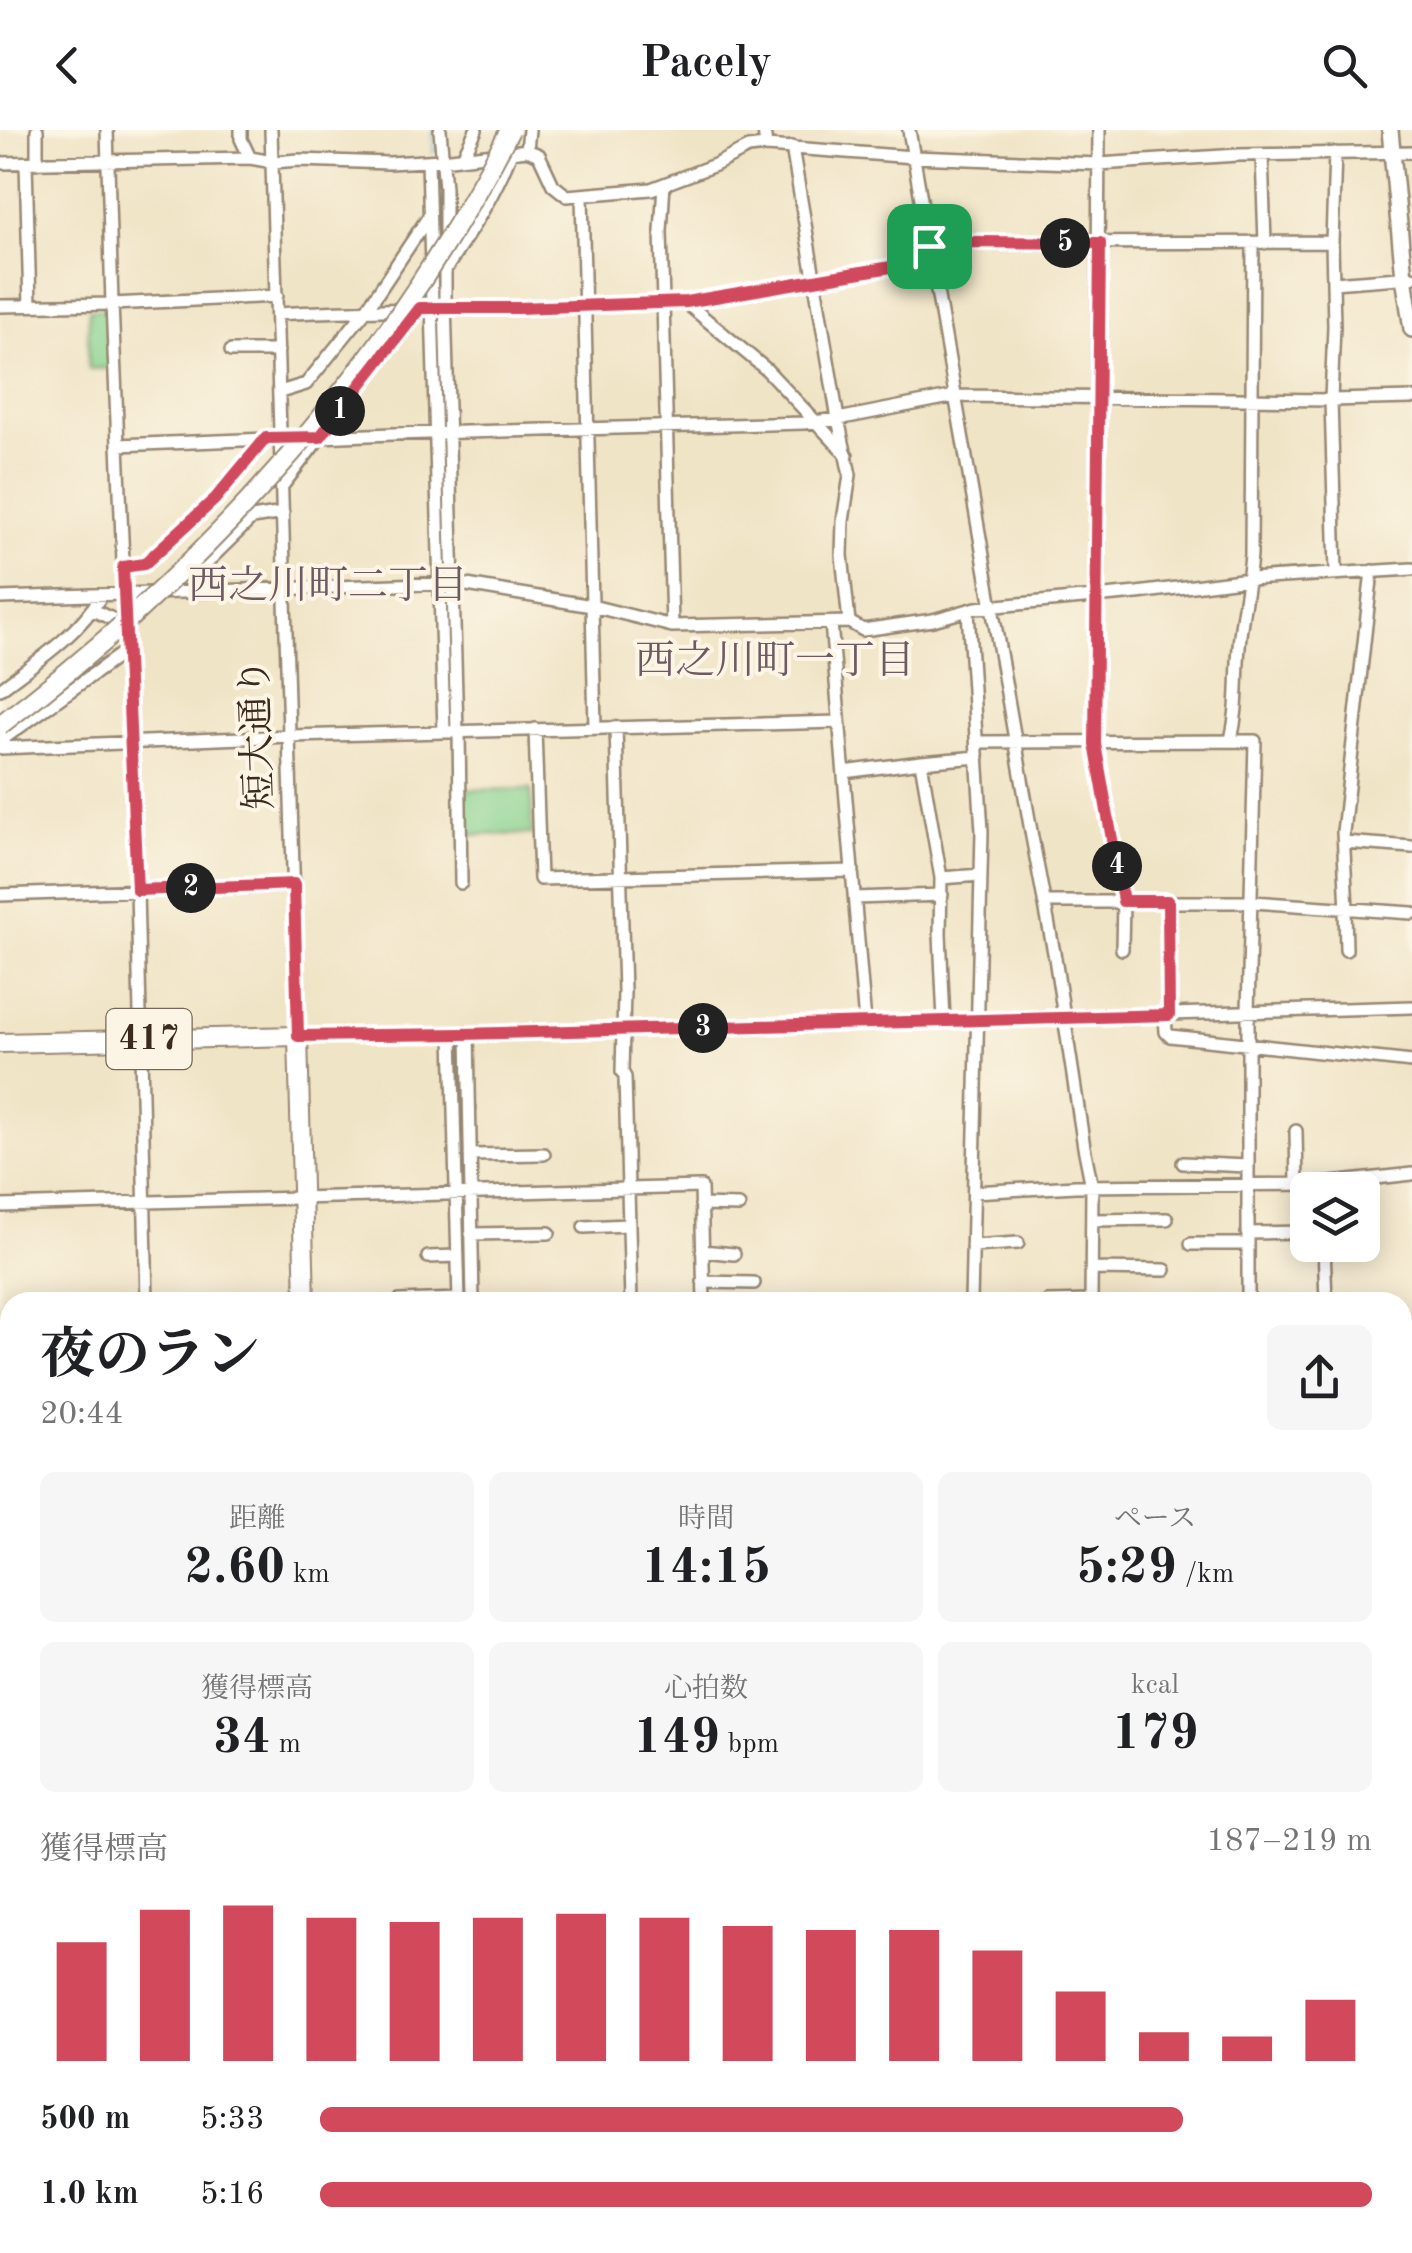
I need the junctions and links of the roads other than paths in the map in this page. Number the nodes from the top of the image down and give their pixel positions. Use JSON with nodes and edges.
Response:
{"nodes":[{"id":1,"x":37,"y":130,"type":"edge"},
{"id":2,"x":107,"y":130,"type":"edge"},
{"id":3,"x":241,"y":130,"type":"edge"},
{"id":4,"x":271,"y":130,"type":"edge"},
{"id":5,"x":440,"y":130,"type":"edge"},
{"id":6,"x":476,"y":130,"type":"edge"},
{"id":7,"x":510,"y":130,"type":"edge"},
{"id":8,"x":529,"y":130,"type":"edge"},
{"id":9,"x":764,"y":130,"type":"edge"},
{"id":10,"x":908,"y":130,"type":"edge"},
{"id":11,"x":1100,"y":130,"type":"edge"},
{"id":12,"x":1390,"y":130,"type":"edge"},
{"id":13,"x":766,"y":146,"type":"junction"},
{"id":14,"x":792,"y":147,"type":"junction"},
{"id":15,"x":527,"y":150,"type":"junction"},
{"id":16,"x":511,"y":152,"type":"junction"},
{"id":17,"x":1392,"y":152,"type":"junction"},
{"id":18,"x":1412,"y":152,"type":"edge"},
{"id":19,"x":1335,"y":153,"type":"junction"},
{"id":20,"x":1262,"y":155,"type":"junction"},
{"id":21,"x":913,"y":157,"type":"junction"},
{"id":22,"x":250,"y":158,"type":"junction"},
{"id":23,"x":463,"y":158,"type":"junction"},
{"id":24,"x":435,"y":160,"type":"junction"},
{"id":25,"x":107,"y":162,"type":"junction"},
{"id":26,"x":273,"y":162,"type":"junction"},
{"id":27,"x":0,"y":163,"type":"edge"},
{"id":28,"x":31,"y":163,"type":"junction"},
{"id":29,"x":1100,"y":164,"type":"junction"},
{"id":30,"x":664,"y":184,"type":"junction"},
{"id":31,"x":582,"y":195,"type":"junction"},
{"id":32,"x":430,"y":216,"type":"junction"},
{"id":33,"x":1332,"y":242,"type":"junction"},
{"id":34,"x":1100,"y":243,"type":"junction"},
{"id":35,"x":1259,"y":243,"type":"junction"},
{"id":36,"x":929,"y":246,"type":"junction"},
{"id":37,"x":932,"y":260,"type":"junction"},
{"id":38,"x":445,"y":270,"type":"junction"},
{"id":39,"x":1408,"y":277,"type":"edge"},
{"id":40,"x":814,"y":280,"type":"junction"},
{"id":41,"x":1333,"y":284,"type":"junction"},
{"id":42,"x":277,"y":296,"type":"junction"},
{"id":43,"x":686,"y":302,"type":"junction"},
{"id":44,"x":663,"y":303,"type":"junction"},
{"id":45,"x":112,"y":304,"type":"junction"},
{"id":46,"x":30,"y":305,"type":"junction"},
{"id":47,"x":584,"y":305,"type":"junction"},
{"id":48,"x":0,"y":306,"type":"edge"},
{"id":49,"x":433,"y":308,"type":"junction"},
{"id":50,"x":367,"y":309,"type":"junction"},
{"id":51,"x":277,"y":314,"type":"junction"},
{"id":52,"x":1412,"y":329,"type":"edge"},
{"id":53,"x":230,"y":351,"type":"dead end"},
{"id":54,"x":278,"y":351,"type":"junction"},
{"id":55,"x":280,"y":392,"type":"junction"},
{"id":56,"x":955,"y":396,"type":"junction"},
{"id":57,"x":1412,"y":398,"type":"edge"},
{"id":58,"x":1098,"y":399,"type":"junction"},
{"id":59,"x":1251,"y":400,"type":"junction"},
{"id":60,"x":1331,"y":400,"type":"junction"},
{"id":61,"x":838,"y":419,"type":"junction"},
{"id":62,"x":814,"y":422,"type":"junction"},
{"id":63,"x":667,"y":428,"type":"junction"},
{"id":64,"x":587,"y":430,"type":"junction"},
{"id":65,"x":443,"y":433,"type":"junction"},
{"id":66,"x":320,"y":437,"type":"junction"},
{"id":67,"x":266,"y":438,"type":"junction"},
{"id":68,"x":282,"y":438,"type":"junction"},
{"id":69,"x":118,"y":445,"type":"junction"},
{"id":70,"x":847,"y":455,"type":"junction"},
{"id":71,"x":282,"y":486,"type":"junction"},
{"id":72,"x":283,"y":513,"type":"junction"},
{"id":73,"x":123,"y":567,"type":"junction"},
{"id":74,"x":1412,"y":569,"type":"edge"},
{"id":75,"x":1372,"y":571,"type":"junction"},
{"id":76,"x":1336,"y":572,"type":"junction"},
{"id":77,"x":1250,"y":579,"type":"junction"},
{"id":78,"x":446,"y":582,"type":"junction"},
{"id":79,"x":285,"y":587,"type":"junction"},
{"id":80,"x":191,"y":592,"type":"junction"},
{"id":81,"x":124,"y":595,"type":"junction"},
{"id":82,"x":101,"y":596,"type":"junction"},
{"id":83,"x":1098,"y":597,"type":"junction"},
{"id":84,"x":0,"y":598,"type":"edge"},
{"id":85,"x":592,"y":606,"type":"junction"},
{"id":86,"x":992,"y":607,"type":"junction"},
{"id":87,"x":92,"y":610,"type":"junction"},
{"id":88,"x":968,"y":612,"type":"junction"},
{"id":89,"x":850,"y":622,"type":"junction"},
{"id":90,"x":831,"y":623,"type":"junction"},
{"id":91,"x":126,"y":626,"type":"junction"},
{"id":92,"x":672,"y":626,"type":"junction"},
{"id":93,"x":127,"y":650,"type":"junction"},
{"id":94,"x":0,"y":689,"type":"edge"},
{"id":95,"x":839,"y":722,"type":"junction"},
{"id":96,"x":0,"y":726,"type":"edge"},
{"id":97,"x":595,"y":727,"type":"junction"},
{"id":98,"x":616,"y":728,"type":"junction"},
{"id":99,"x":534,"y":729,"type":"junction"},
{"id":100,"x":453,"y":731,"type":"junction"},
{"id":101,"x":290,"y":736,"type":"junction"},
{"id":102,"x":1015,"y":740,"type":"junction"},
{"id":103,"x":1231,"y":740,"type":"junction"},
{"id":104,"x":1096,"y":741,"type":"junction"},
{"id":105,"x":131,"y":742,"type":"junction"},
{"id":106,"x":978,"y":742,"type":"junction"},
{"id":107,"x":0,"y":745,"type":"edge"},
{"id":108,"x":978,"y":757,"type":"junction"},
{"id":109,"x":920,"y":762,"type":"junction"},
{"id":110,"x":844,"y":772,"type":"junction"},
{"id":111,"x":1344,"y":842,"type":"junction"},
{"id":112,"x":1412,"y":848,"type":"edge"},
{"id":113,"x":853,"y":871,"type":"junction"},
{"id":114,"x":981,"y":875,"type":"junction"},
{"id":115,"x":619,"y":877,"type":"junction"},
{"id":116,"x":942,"y":878,"type":"junction"},
{"id":117,"x":461,"y":883,"type":"dead end"},
{"id":118,"x":294,"y":884,"type":"junction"},
{"id":119,"x":137,"y":890,"type":"junction"},
{"id":120,"x":0,"y":895,"type":"edge"},
{"id":121,"x":942,"y":895,"type":"junction"},
{"id":122,"x":855,"y":898,"type":"junction"},
{"id":123,"x":1123,"y":901,"type":"junction"},
{"id":124,"x":1168,"y":901,"type":"junction"},
{"id":125,"x":1044,"y":902,"type":"junction"},
{"id":126,"x":1252,"y":902,"type":"junction"},
{"id":127,"x":1346,"y":908,"type":"junction"},
{"id":128,"x":1412,"y":913,"type":"edge"},
{"id":129,"x":1122,"y":949,"type":"dead end"},
{"id":130,"x":1346,"y":950,"type":"dead end"},
{"id":131,"x":1412,"y":1007,"type":"edge"},
{"id":132,"x":1248,"y":1012,"type":"junction"},
{"id":133,"x":1167,"y":1015,"type":"junction"},
{"id":134,"x":1064,"y":1018,"type":"junction"},
{"id":135,"x":978,"y":1020,"type":"junction"},
{"id":136,"x":944,"y":1021,"type":"junction"},
{"id":137,"x":865,"y":1023,"type":"junction"},
{"id":138,"x":622,"y":1030,"type":"junction"},
{"id":139,"x":460,"y":1034,"type":"junction"},
{"id":140,"x":298,"y":1036,"type":"junction"},
{"id":141,"x":141,"y":1039,"type":"junction"},
{"id":142,"x":0,"y":1042,"type":"edge"},
{"id":143,"x":1249,"y":1044,"type":"junction"},
{"id":144,"x":1412,"y":1062,"type":"edge"},
{"id":145,"x":1296,"y":1131,"type":"dead end"},
{"id":146,"x":544,"y":1154,"type":"dead end"},
{"id":147,"x":470,"y":1155,"type":"junction"},
{"id":148,"x":1183,"y":1164,"type":"dead end"},
{"id":149,"x":1248,"y":1166,"type":"junction"},
{"id":150,"x":1297,"y":1172,"type":"edge"},
{"id":151,"x":1412,"y":1174,"type":"edge"},
{"id":152,"x":1380,"y":1179,"type":"edge"},
{"id":153,"x":1247,"y":1184,"type":"junction"},
{"id":154,"x":1290,"y":1184,"type":"edge"},
{"id":155,"x":1092,"y":1187,"type":"junction"},
{"id":156,"x":627,"y":1190,"type":"junction"},
{"id":157,"x":974,"y":1192,"type":"junction"},
{"id":158,"x":463,"y":1193,"type":"junction"},
{"id":159,"x":302,"y":1198,"type":"junction"},
{"id":160,"x":145,"y":1202,"type":"junction"},
{"id":161,"x":702,"y":1205,"type":"junction"},
{"id":162,"x":0,"y":1206,"type":"edge"},
{"id":163,"x":738,"y":1206,"type":"dead end"},
{"id":164,"x":1167,"y":1219,"type":"dead end"},
{"id":165,"x":1092,"y":1220,"type":"junction"},
{"id":166,"x":628,"y":1225,"type":"junction"},
{"id":167,"x":584,"y":1227,"type":"dead end"},
{"id":168,"x":548,"y":1232,"type":"dead end"},
{"id":169,"x":471,"y":1234,"type":"junction"},
{"id":170,"x":1290,"y":1234,"type":"edge"},
{"id":171,"x":1248,"y":1238,"type":"junction"},
{"id":172,"x":1018,"y":1243,"type":"dead end"},
{"id":173,"x":1191,"y":1244,"type":"dead end"},
{"id":174,"x":972,"y":1246,"type":"junction"},
{"id":175,"x":702,"y":1250,"type":"junction"},
{"id":176,"x":734,"y":1254,"type":"dead end"},
{"id":177,"x":457,"y":1256,"type":"junction"},
{"id":178,"x":428,"y":1257,"type":"dead end"},
{"id":179,"x":1325,"y":1262,"type":"edge"},
{"id":180,"x":1092,"y":1269,"type":"junction"},
{"id":181,"x":1165,"y":1270,"type":"dead end"},
{"id":182,"x":703,"y":1282,"type":"junction"},
{"id":183,"x":754,"y":1283,"type":"dead end"},
{"id":184,"x":147,"y":1292,"type":"edge"},
{"id":185,"x":305,"y":1292,"type":"edge"},
{"id":186,"x":459,"y":1292,"type":"edge"},
{"id":187,"x":473,"y":1292,"type":"edge"},
{"id":188,"x":630,"y":1292,"type":"edge"},
{"id":189,"x":704,"y":1292,"type":"edge"},
{"id":190,"x":971,"y":1292,"type":"edge"},
{"id":191,"x":1092,"y":1292,"type":"edge"},
{"id":192,"x":1248,"y":1292,"type":"edge"},
{"id":193,"x":1326,"y":1292,"type":"edge"}],
"edges":[{"from":1,"to":28,"type":"street"},
{"from":2,"to":25,"type":"street"},
{"from":3,"to":22,"type":"street"},
{"from":4,"to":26,"type":"street","name":"短大通り"},
{"from":5,"to":24,"type":"street"},
{"from":6,"to":23,"type":"street"},
{"from":7,"to":96,"type":"highway","bridge":true},
{"from":8,"to":15,"type":"street"},
{"from":9,"to":13,"type":"street"},
{"from":10,"to":21,"type":"street"},
{"from":11,"to":29,"type":"street"},
{"from":12,"to":17,"type":"main road"},
{"from":13,"to":14,"type":"street"},
{"from":13,"to":30,"type":"street"},
{"from":14,"to":21,"type":"street"},
{"from":14,"to":40,"type":"street"},
{"from":15,"to":16,"type":"street"},
{"from":15,"to":31,"type":"street"},
{"from":16,"to":23,"type":"street"},
{"from":16,"to":38,"type":"street"},
{"from":17,"to":18,"type":"street"},
{"from":17,"to":19,"type":"street"},
{"from":17,"to":39,"type":"main road"},
{"from":19,"to":20,"type":"street"},
{"from":19,"to":33,"type":"street"},
{"from":20,"to":29,"type":"street"},
{"from":20,"to":35,"type":"street"},
{"from":21,"to":29,"type":"street"},
{"from":21,"to":36,"type":"street"},
{"from":22,"to":25,"type":"street"},
{"from":22,"to":26,"type":"street"},
{"from":23,"to":24,"type":"street"},
{"from":24,"to":26,"type":"street"},
{"from":24,"to":32,"type":"street"},
{"from":24,"to":38,"type":"street"},
{"from":25,"to":28,"type":"street"},
{"from":25,"to":45,"type":"street"},
{"from":26,"to":42,"type":"street","name":"短大通り"},
{"from":27,"to":28,"type":"street"},
{"from":28,"to":46,"type":"street"},
{"from":29,"to":34,"type":"street"},
{"from":30,"to":31,"type":"street"},
{"from":30,"to":44,"type":"street"},
{"from":31,"to":47,"type":"street"},
{"from":32,"to":49,"type":"street"},
{"from":32,"to":50,"type":"street"},
{"from":33,"to":35,"type":"street"},
{"from":33,"to":41,"type":"street"},
{"from":34,"to":35,"type":"street"},
{"from":34,"to":36,"type":"street"},
{"from":34,"to":58,"type":"street"},
{"from":35,"to":59,"type":"street"},
{"from":36,"to":37,"type":"street"},
{"from":37,"to":40,"type":"street"},
{"from":37,"to":56,"type":"street"},
{"from":38,"to":49,"type":"street"},
{"from":39,"to":41,"type":"street"},
{"from":39,"to":52,"type":"main road"},
{"from":40,"to":43,"type":"street"},
{"from":40,"to":61,"type":"street"},
{"from":41,"to":60,"type":"street"},
{"from":42,"to":45,"type":"street"},
{"from":42,"to":51,"type":"street","name":"短大通り"},
{"from":43,"to":44,"type":"street"},
{"from":43,"to":62,"type":"street"},
{"from":44,"to":47,"type":"street"},
{"from":44,"to":63,"type":"street"},
{"from":45,"to":46,"type":"street"},
{"from":45,"to":69,"type":"street"},
{"from":46,"to":48,"type":"street"},
{"from":47,"to":49,"type":"street"},
{"from":47,"to":64,"type":"street"},
{"from":49,"to":50,"type":"street"},
{"from":49,"to":65,"type":"street"},
{"from":49,"to":66,"type":"street"},
{"from":50,"to":51,"type":"street"},
{"from":50,"to":55,"type":"street"},
{"from":51,"to":54,"type":"street","name":"短大通り"},
{"from":53,"to":54,"type":"street"},
{"from":54,"to":55,"type":"street","name":"短大通り"},
{"from":55,"to":68,"type":"street","name":"短大通り"},
{"from":56,"to":58,"type":"street"},
{"from":56,"to":61,"type":"street"},
{"from":56,"to":86,"type":"street"},
{"from":57,"to":60,"type":"street"},
{"from":58,"to":59,"type":"street"},
{"from":58,"to":83,"type":"street"},
{"from":59,"to":60,"type":"street"},
{"from":59,"to":77,"type":"street"},
{"from":60,"to":76,"type":"street"},
{"from":61,"to":62,"type":"street"},
{"from":61,"to":70,"type":"street"},
{"from":62,"to":63,"type":"street"},
{"from":62,"to":70,"type":"street"},
{"from":63,"to":64,"type":"street"},
{"from":63,"to":92,"type":"street"},
{"from":64,"to":65,"type":"street"},
{"from":64,"to":85,"type":"street"},
{"from":65,"to":66,"type":"street"},
{"from":65,"to":78,"type":"street"},
{"from":66,"to":68,"type":"street"},
{"from":66,"to":71,"type":"street"},
{"from":67,"to":68,"type":"street"},
{"from":67,"to":69,"type":"street"},
{"from":67,"to":73,"type":"street"},
{"from":68,"to":71,"type":"street","name":"短大通り"},
{"from":69,"to":73,"type":"street"},
{"from":70,"to":89,"type":"street"},
{"from":71,"to":72,"type":"street","name":"短大通り"},
{"from":72,"to":79,"type":"street","name":"短大通り"},
{"from":72,"to":80,"type":"street"},
{"from":73,"to":81,"type":"street"},
{"from":74,"to":75,"type":"street"},
{"from":75,"to":76,"type":"street"},
{"from":75,"to":111,"type":"street"},
{"from":76,"to":77,"type":"street"},
{"from":77,"to":83,"type":"street"},
{"from":77,"to":103,"type":"street"},
{"from":78,"to":79,"type":"street"},
{"from":78,"to":85,"type":"street"},
{"from":78,"to":100,"type":"street"},
{"from":79,"to":80,"type":"street"},
{"from":79,"to":101,"type":"street","name":"短大通り"},
{"from":80,"to":81,"type":"street"},
{"from":81,"to":82,"type":"street"},
{"from":81,"to":91,"type":"street"},
{"from":82,"to":84,"type":"street"},
{"from":82,"to":87,"type":"street"},
{"from":83,"to":86,"type":"street"},
{"from":83,"to":104,"type":"street"},
{"from":85,"to":92,"type":"street"},
{"from":85,"to":97,"type":"street"},
{"from":86,"to":88,"type":"street"},
{"from":86,"to":102,"type":"street"},
{"from":87,"to":91,"type":"street"},
{"from":87,"to":94,"type":"street"},
{"from":88,"to":89,"type":"street"},
{"from":88,"to":106,"type":"street"},
{"from":89,"to":90,"type":"street"},
{"from":90,"to":92,"type":"street"},
{"from":90,"to":95,"type":"street"},
{"from":91,"to":93,"type":"street"},
{"from":93,"to":105,"type":"street"},
{"from":93,"to":107,"type":"street"},
{"from":95,"to":98,"type":"street"},
{"from":95,"to":110,"type":"street"},
{"from":97,"to":98,"type":"street"},
{"from":97,"to":99,"type":"street"},
{"from":98,"to":115,"type":"street"},
{"from":99,"to":100,"type":"street"},
{"from":99,"to":115,"type":"street"},
{"from":100,"to":101,"type":"street"},
{"from":100,"to":117,"type":"street"},
{"from":101,"to":105,"type":"street"},
{"from":101,"to":118,"type":"street","name":"短大通り"},
{"from":102,"to":104,"type":"street"},
{"from":102,"to":106,"type":"street"},
{"from":102,"to":125,"type":"street"},
{"from":103,"to":104,"type":"street"},
{"from":103,"to":126,"type":"street"},
{"from":104,"to":123,"type":"street"},
{"from":105,"to":107,"type":"street"},
{"from":105,"to":119,"type":"street"},
{"from":106,"to":108,"type":"street"},
{"from":108,"to":109,"type":"street"},
{"from":108,"to":114,"type":"street"},
{"from":109,"to":110,"type":"street"},
{"from":109,"to":116,"type":"street"},
{"from":110,"to":113,"type":"street"},
{"from":111,"to":112,"type":"street"},
{"from":111,"to":127,"type":"street"},
{"from":113,"to":115,"type":"street"},
{"from":113,"to":122,"type":"street"},
{"from":114,"to":116,"type":"street"},
{"from":114,"to":135,"type":"street"},
{"from":115,"to":138,"type":"street"},
{"from":116,"to":121,"type":"street"},
{"from":118,"to":119,"type":"street"},
{"from":118,"to":140,"type":"street","name":"短大通り"},
{"from":119,"to":120,"type":"street"},
{"from":119,"to":141,"type":"street"},
{"from":121,"to":122,"type":"street"},
{"from":121,"to":136,"type":"street"},
{"from":122,"to":137,"type":"street"},
{"from":123,"to":124,"type":"street"},
{"from":123,"to":125,"type":"street"},
{"from":123,"to":129,"type":"street"},
{"from":124,"to":126,"type":"street"},
{"from":124,"to":133,"type":"street"},
{"from":125,"to":134,"type":"street"},
{"from":126,"to":127,"type":"street"},
{"from":126,"to":132,"type":"street"},
{"from":127,"to":128,"type":"street"},
{"from":127,"to":130,"type":"street"},
{"from":131,"to":132,"type":"street"},
{"from":132,"to":133,"type":"street"},
{"from":132,"to":143,"type":"street"},
{"from":133,"to":134,"type":"street"},
{"from":133,"to":143,"type":"street"},
{"from":134,"to":135,"type":"street"},
{"from":134,"to":155,"type":"street"},
{"from":135,"to":136,"type":"street"},
{"from":135,"to":157,"type":"street"},
{"from":136,"to":137,"type":"street"},
{"from":137,"to":138,"type":"street"},
{"from":138,"to":139,"type":"street"},
{"from":138,"to":156,"type":"street"},
{"from":139,"to":140,"type":"street"},
{"from":139,"to":147,"type":"street"},
{"from":139,"to":158,"type":"street"},
{"from":140,"to":141,"type":"highway","number":"417"},
{"from":140,"to":159,"type":"highway"},
{"from":141,"to":142,"type":"highway","number":"417"},
{"from":141,"to":160,"type":"street"},
{"from":143,"to":144,"type":"street"},
{"from":143,"to":149,"type":"street"},
{"from":145,"to":150,"type":"street"},
{"from":146,"to":147,"type":"street"},
{"from":147,"to":158,"type":"street"},
{"from":148,"to":149,"type":"street"},
{"from":149,"to":153,"type":"street"},
{"from":151,"to":152,"type":"street"},
{"from":153,"to":154,"type":"street"},
{"from":153,"to":155,"type":"street"},
{"from":153,"to":171,"type":"street"},
{"from":155,"to":157,"type":"street"},
{"from":155,"to":165,"type":"street"},
{"from":156,"to":158,"type":"street"},
{"from":156,"to":161,"type":"street"},
{"from":156,"to":166,"type":"street"},
{"from":157,"to":174,"type":"street"},
{"from":158,"to":159,"type":"street"},
{"from":158,"to":169,"type":"street"},
{"from":158,"to":177,"type":"street"},
{"from":159,"to":160,"type":"street"},
{"from":159,"to":185,"type":"highway"},
{"from":160,"to":162,"type":"street"},
{"from":160,"to":184,"type":"street"},
{"from":161,"to":163,"type":"street"},
{"from":161,"to":175,"type":"street"},
{"from":164,"to":165,"type":"street"},
{"from":165,"to":180,"type":"street"},
{"from":166,"to":167,"type":"street"},
{"from":166,"to":188,"type":"street"},
{"from":168,"to":169,"type":"street"},
{"from":169,"to":187,"type":"street"},
{"from":170,"to":171,"type":"street"},
{"from":171,"to":173,"type":"street"},
{"from":171,"to":192,"type":"street"},
{"from":172,"to":174,"type":"street"},
{"from":174,"to":190,"type":"street"},
{"from":175,"to":176,"type":"street"},
{"from":175,"to":182,"type":"street"},
{"from":177,"to":178,"type":"street"},
{"from":177,"to":186,"type":"street"},
{"from":179,"to":193,"type":"street"},
{"from":180,"to":181,"type":"street"},
{"from":180,"to":191,"type":"street"},
{"from":182,"to":183,"type":"street"},
{"from":182,"to":189,"type":"street"}]}
